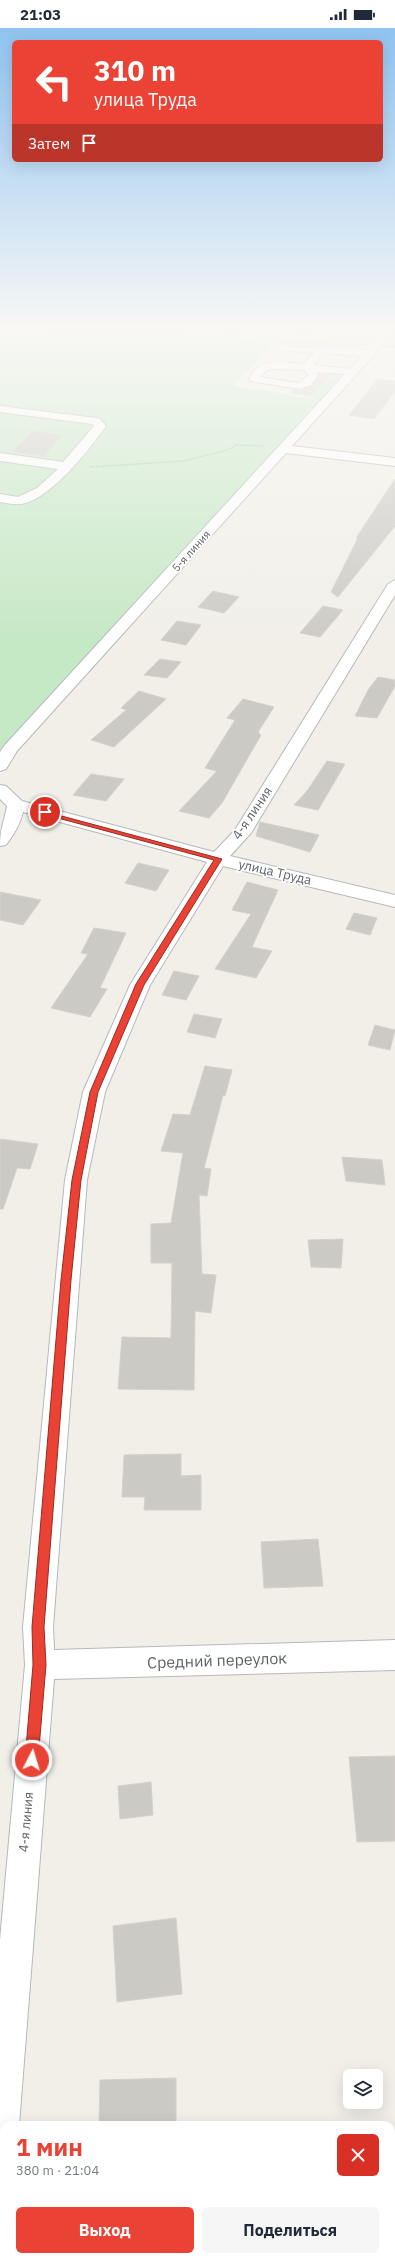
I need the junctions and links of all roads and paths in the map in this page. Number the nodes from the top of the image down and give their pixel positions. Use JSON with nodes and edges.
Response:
{"nodes":[{"id":1,"x":94,"y":436,"type":"edge"},
{"id":2,"x":296,"y":436,"type":"edge"},
{"id":3,"x":285,"y":449,"type":"junction"},
{"id":4,"x":0,"y":457,"type":"edge"},
{"id":5,"x":395,"y":462,"type":"edge"},
{"id":6,"x":65,"y":466,"type":"junction"},
{"id":7,"x":0,"y":498,"type":"edge"},
{"id":8,"x":395,"y":584,"type":"edge"},
{"id":9,"x":0,"y":766,"type":"edge"},
{"id":10,"x":0,"y":790,"type":"edge"},
{"id":11,"x":16,"y":805,"type":"junction"},
{"id":12,"x":0,"y":841,"type":"edge"},
{"id":13,"x":218,"y":859,"type":"junction"},
{"id":14,"x":395,"y":901,"type":"edge"},
{"id":15,"x":395,"y":1655,"type":"edge"},
{"id":16,"x":40,"y":1665,"type":"junction"},
{"id":17,"x":2,"y":2121,"type":"edge"}],
"edges":[{"from":1,"to":6,"type":"street"},
{"from":2,"to":3,"type":"street","name":"5-я линия"},
{"from":3,"to":5,"type":"street"},
{"from":3,"to":6,"type":"path"},
{"from":3,"to":9,"type":"street","name":"5-я линия"},
{"from":4,"to":6,"type":"street"},
{"from":6,"to":7,"type":"street"},
{"from":8,"to":13,"type":"street","name":"4-я линия"},
{"from":10,"to":11,"type":"street"},
{"from":11,"to":12,"type":"street"},
{"from":11,"to":13,"type":"street","name":"улица Труда"},
{"from":13,"to":14,"type":"street","name":"улица Труда"},
{"from":13,"to":16,"type":"street","name":"4-я линия"},
{"from":15,"to":16,"type":"street","name":"Средний переулок"},
{"from":16,"to":17,"type":"street","name":"4-я линия"}]}
